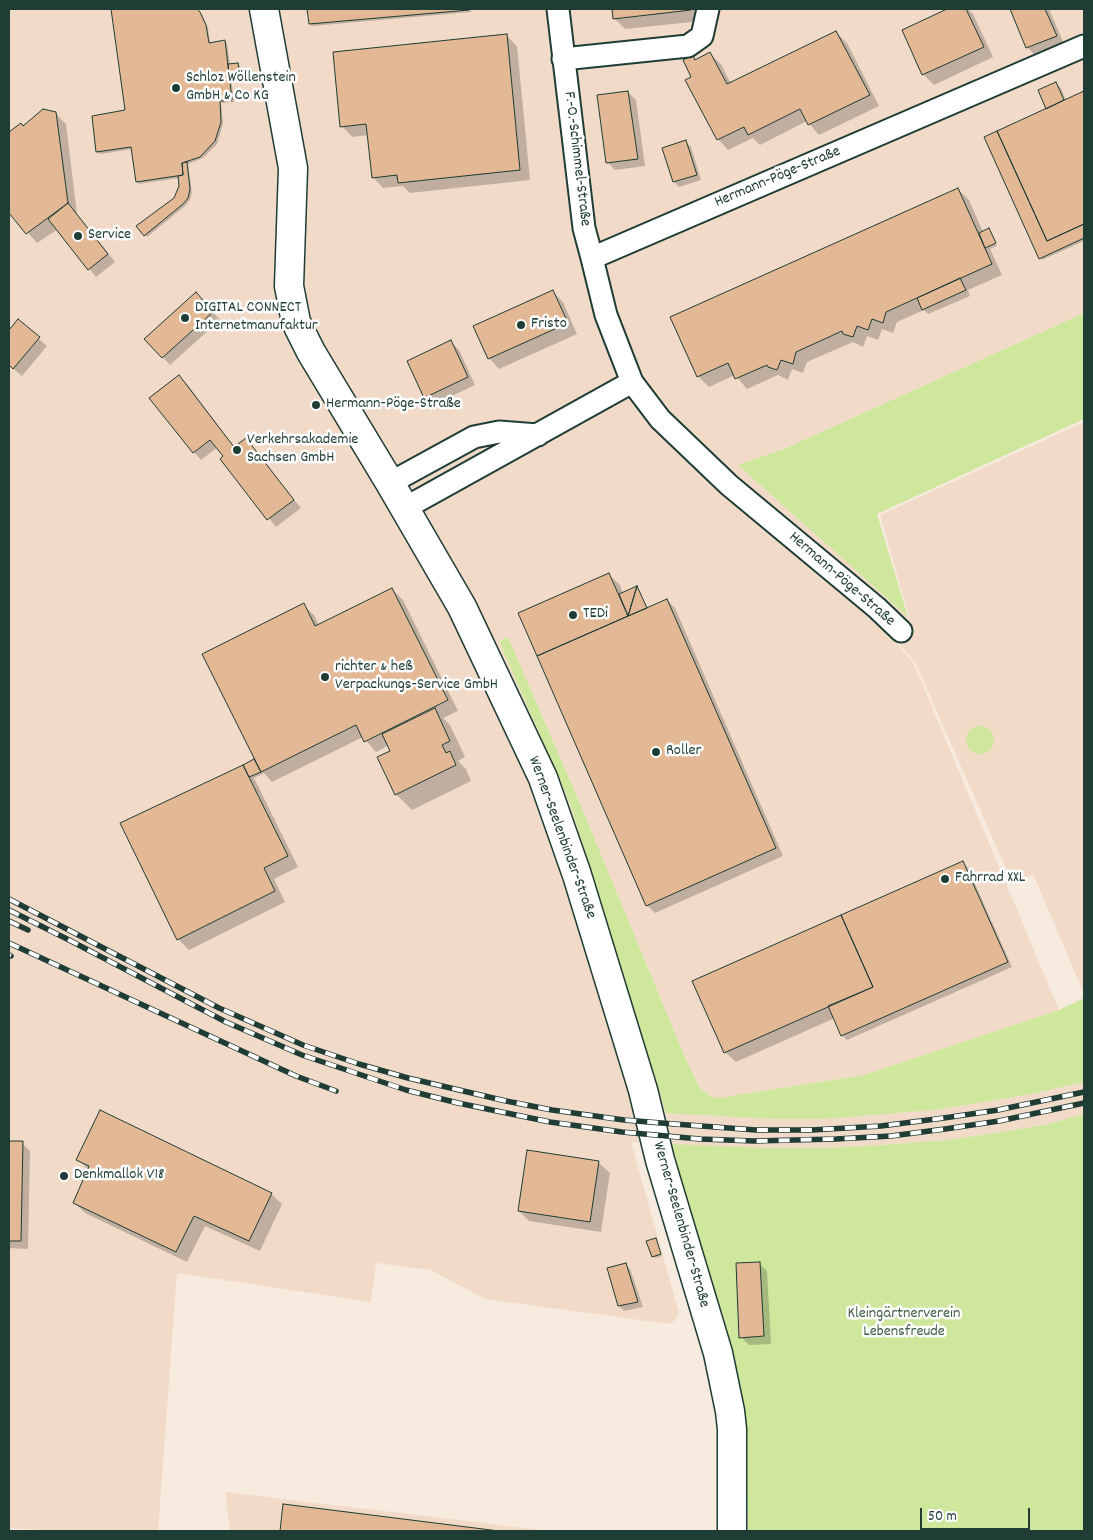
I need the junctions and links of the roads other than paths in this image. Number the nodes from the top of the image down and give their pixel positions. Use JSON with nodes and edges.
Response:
{"nodes":[{"id":1,"x":264,"y":9,"type":"edge"},
{"id":2,"x":558,"y":9,"type":"edge"},
{"id":3,"x":708,"y":9,"type":"edge"},
{"id":4,"x":1084,"y":46,"type":"edge"},
{"id":5,"x":563,"y":59,"type":"junction"},
{"id":6,"x":592,"y":258,"type":"junction"},
{"id":7,"x":632,"y":382,"type":"junction"},
{"id":8,"x":538,"y":435,"type":"junction"},
{"id":9,"x":390,"y":483,"type":"junction"},
{"id":10,"x":404,"y":508,"type":"junction"},
{"id":11,"x":901,"y":631,"type":"dead end"},
{"id":12,"x":732,"y":1531,"type":"edge"}],
"edges":[{"from":1,"to":9,"type":"main road","name":"Werner-Seelenbinder-Straße"},
{"from":2,"to":5,"type":"street","name":"F.-O.-Schimmel-Straße"},
{"from":3,"to":5,"type":"street"},
{"from":4,"to":6,"type":"street","name":"Hermann-Pöge-Straße"},
{"from":5,"to":6,"type":"street","name":"F.-O.-Schimmel-Straße"},
{"from":6,"to":7,"type":"street","name":"Hermann-Pöge-Straße"},
{"from":7,"to":8,"type":"street"},
{"from":7,"to":11,"type":"street","name":"Hermann-Pöge-Straße"},
{"from":8,"to":9,"type":"street"},
{"from":8,"to":10,"type":"street"},
{"from":9,"to":10,"type":"main road","name":"Werner-Seelenbinder-Straße"},
{"from":10,"to":12,"type":"main road","name":"Werner-Seelenbinder-Straße"}]}
